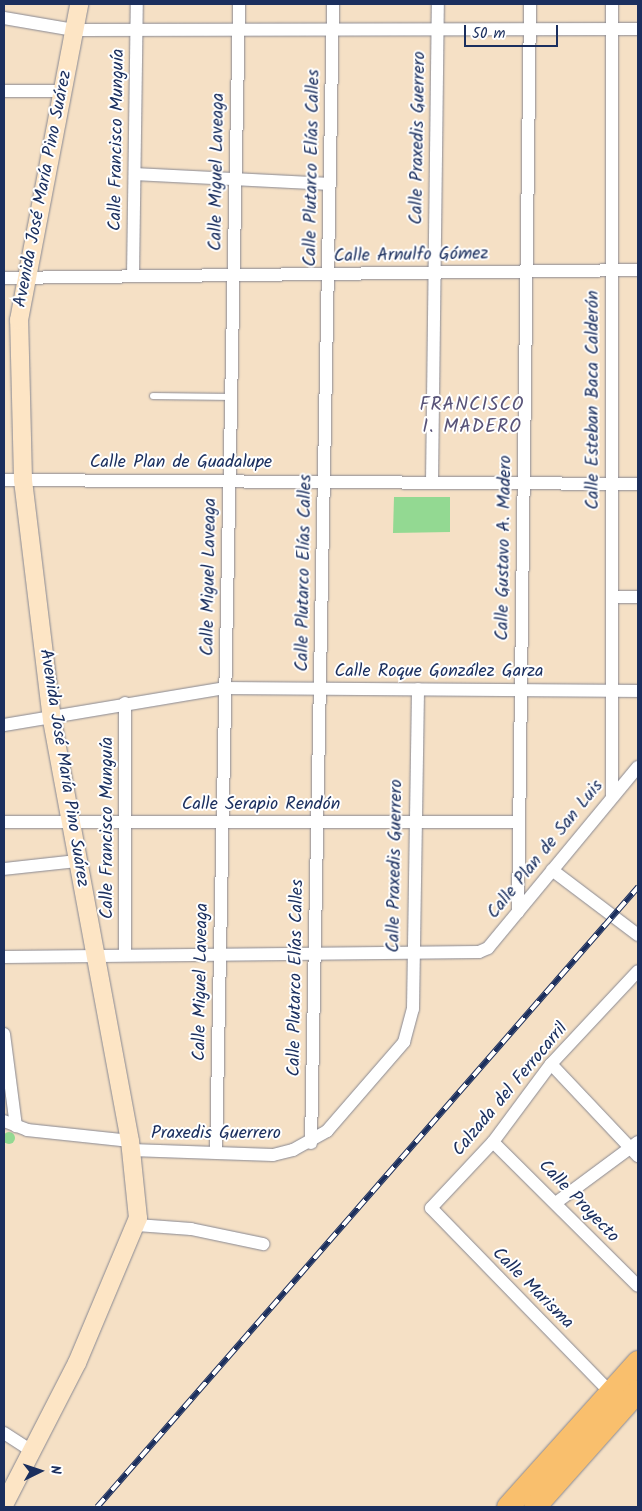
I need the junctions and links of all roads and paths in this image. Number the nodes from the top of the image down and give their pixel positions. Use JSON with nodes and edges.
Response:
{"nodes":[{"id":1,"x":79,"y":4,"type":"edge"},
{"id":2,"x":137,"y":4,"type":"edge"},
{"id":3,"x":239,"y":4,"type":"edge"},
{"id":4,"x":333,"y":4,"type":"edge"},
{"id":5,"x":438,"y":4,"type":"edge"},
{"id":6,"x":530,"y":4,"type":"edge"},
{"id":7,"x":612,"y":4,"type":"edge"},
{"id":8,"x":4,"y":18,"type":"edge"},
{"id":9,"x":437,"y":29,"type":"junction"},
{"id":10,"x":530,"y":29,"type":"junction"},
{"id":11,"x":612,"y":29,"type":"junction"},
{"id":12,"x":638,"y":29,"type":"edge"},
{"id":13,"x":74,"y":30,"type":"junction"},
{"id":14,"x":137,"y":30,"type":"junction"},
{"id":15,"x":239,"y":30,"type":"junction"},
{"id":16,"x":333,"y":30,"type":"junction"},
{"id":17,"x":4,"y":91,"type":"edge"},
{"id":18,"x":62,"y":91,"type":"junction"},
{"id":19,"x":135,"y":174,"type":"junction"},
{"id":20,"x":236,"y":179,"type":"junction"},
{"id":21,"x":330,"y":184,"type":"junction"},
{"id":22,"x":638,"y":270,"type":"edge"},
{"id":23,"x":612,"y":271,"type":"junction"},
{"id":24,"x":527,"y":272,"type":"junction"},
{"id":25,"x":435,"y":273,"type":"junction"},
{"id":26,"x":328,"y":274,"type":"junction"},
{"id":27,"x":234,"y":275,"type":"junction"},
{"id":28,"x":133,"y":276,"type":"junction"},
{"id":29,"x":24,"y":277,"type":"junction"},
{"id":30,"x":4,"y":278,"type":"edge"},
{"id":31,"x":153,"y":396,"type":"dead end"},
{"id":32,"x":231,"y":397,"type":"junction"},
{"id":33,"x":4,"y":480,"type":"edge"},
{"id":34,"x":23,"y":480,"type":"junction"},
{"id":35,"x":230,"y":481,"type":"junction"},
{"id":36,"x":324,"y":482,"type":"junction"},
{"id":37,"x":432,"y":482,"type":"junction"},
{"id":38,"x":524,"y":483,"type":"junction"},
{"id":39,"x":612,"y":484,"type":"junction"},
{"id":40,"x":638,"y":484,"type":"edge"},
{"id":41,"x":612,"y":597,"type":"junction"},
{"id":42,"x":638,"y":597,"type":"edge"},
{"id":43,"x":226,"y":688,"type":"junction"},
{"id":44,"x":418,"y":689,"type":"junction"},
{"id":45,"x":521,"y":689,"type":"junction"},
{"id":46,"x":320,"y":690,"type":"junction"},
{"id":47,"x":612,"y":691,"type":"junction"},
{"id":48,"x":638,"y":692,"type":"edge"},
{"id":49,"x":125,"y":703,"type":"junction"},
{"id":50,"x":52,"y":720,"type":"junction"},
{"id":51,"x":4,"y":725,"type":"edge"},
{"id":52,"x":638,"y":767,"type":"edge"},
{"id":53,"x":612,"y":796,"type":"junction"},
{"id":54,"x":4,"y":822,"type":"edge"},
{"id":55,"x":69,"y":822,"type":"junction"},
{"id":56,"x":126,"y":822,"type":"junction"},
{"id":57,"x":223,"y":822,"type":"junction"},
{"id":58,"x":318,"y":822,"type":"junction"},
{"id":59,"x":413,"y":822,"type":"junction"},
{"id":60,"x":519,"y":822,"type":"junction"},
{"id":61,"x":76,"y":861,"type":"junction"},
{"id":62,"x":4,"y":869,"type":"edge"},
{"id":63,"x":552,"y":870,"type":"junction"},
{"id":64,"x":518,"y":912,"type":"junction"},
{"id":65,"x":638,"y":935,"type":"edge"},
{"id":66,"x":315,"y":952,"type":"junction"},
{"id":67,"x":411,"y":952,"type":"junction"},
{"id":68,"x":94,"y":953,"type":"junction"},
{"id":69,"x":125,"y":953,"type":"junction"},
{"id":70,"x":220,"y":953,"type":"junction"},
{"id":71,"x":4,"y":957,"type":"edge"},
{"id":72,"x":638,"y":971,"type":"edge"},
{"id":73,"x":4,"y":1034,"type":"edge"},
{"id":74,"x":404,"y":1042,"type":"joint"},
{"id":75,"x":550,"y":1064,"type":"junction"},
{"id":76,"x":4,"y":1120,"type":"edge"},
{"id":77,"x":16,"y":1126,"type":"junction"},
{"id":78,"x":493,"y":1142,"type":"junction"},
{"id":79,"x":311,"y":1143,"type":"junction"},
{"id":80,"x":633,"y":1144,"type":"edge"},
{"id":81,"x":216,"y":1152,"type":"junction"},
{"id":82,"x":638,"y":1156,"type":"edge"},
{"id":83,"x":132,"y":1157,"type":"junction"},
{"id":84,"x":557,"y":1202,"type":"junction"},
{"id":85,"x":431,"y":1208,"type":"joint"},
{"id":86,"x":137,"y":1225,"type":"junction"},
{"id":87,"x":263,"y":1244,"type":"dead end"},
{"id":88,"x":638,"y":1286,"type":"edge"},
{"id":89,"x":638,"y":1362,"type":"edge"},
{"id":90,"x":638,"y":1391,"type":"edge"},
{"id":91,"x":611,"y":1393,"type":"junction"},
{"id":92,"x":4,"y":1433,"type":"edge"},
{"id":93,"x":33,"y":1452,"type":"junction"},
{"id":94,"x":4,"y":1505,"type":"edge"},
{"id":95,"x":508,"y":1507,"type":"edge"},
{"id":96,"x":535,"y":1507,"type":"edge"}],
"edges":[{"from":1,"to":13,"type":"street","name":"Avenida José María Pino Suárez"},
{"from":2,"to":14,"type":"street","name":"Calle Francisco Munguía"},
{"from":3,"to":15,"type":"street","name":"Calle Miguel Laveaga"},
{"from":4,"to":16,"type":"street","name":"Calle Plutarco Elías Calles"},
{"from":5,"to":9,"type":"street","name":"Calle Praxedis Guerrero"},
{"from":6,"to":10,"type":"street","name":"Calle Gustavo A. Madero"},
{"from":7,"to":11,"type":"street","name":"Calle Esteban Baca Calderón"},
{"from":8,"to":13,"type":"street"},
{"from":9,"to":10,"type":"street"},
{"from":9,"to":16,"type":"street"},
{"from":9,"to":25,"type":"street","name":"Calle Praxedis Guerrero"},
{"from":10,"to":11,"type":"street"},
{"from":10,"to":24,"type":"street","name":"Calle Gustavo A. Madero"},
{"from":11,"to":12,"type":"street"},
{"from":11,"to":23,"type":"street","name":"Calle Esteban Baca Calderón"},
{"from":13,"to":14,"type":"street"},
{"from":13,"to":18,"type":"street","name":"Avenida José María Pino Suárez"},
{"from":14,"to":15,"type":"street"},
{"from":14,"to":19,"type":"street","name":"Calle Francisco Munguía"},
{"from":15,"to":16,"type":"street"},
{"from":15,"to":20,"type":"street","name":"Calle Miguel Laveaga"},
{"from":16,"to":21,"type":"street","name":"Calle Plutarco Elías Calles"},
{"from":17,"to":18,"type":"street"},
{"from":18,"to":29,"type":"street","name":"Avenida José María Pino Suárez"},
{"from":19,"to":20,"type":"street"},
{"from":19,"to":28,"type":"street","name":"Calle Francisco Munguía"},
{"from":20,"to":21,"type":"street"},
{"from":20,"to":27,"type":"street","name":"Calle Miguel Laveaga"},
{"from":21,"to":26,"type":"street","name":"Calle Plutarco Elías Calles"},
{"from":22,"to":23,"type":"street","name":"Calle Arnulfo Gómez"},
{"from":23,"to":24,"type":"street","name":"Calle Arnulfo Gómez"},
{"from":23,"to":39,"type":"street","name":"Calle Esteban Baca Calderón"},
{"from":24,"to":25,"type":"street","name":"Calle Arnulfo Gómez"},
{"from":24,"to":38,"type":"street","name":"Calle Gustavo A. Madero"},
{"from":25,"to":26,"type":"street","name":"Calle Arnulfo Gómez"},
{"from":25,"to":37,"type":"street","name":"Calle Praxedis Guerrero"},
{"from":26,"to":27,"type":"street","name":"Calle Arnulfo Gómez"},
{"from":26,"to":36,"type":"street","name":"Calle Plutarco Elías Calles"},
{"from":27,"to":28,"type":"street","name":"Calle Arnulfo Gómez"},
{"from":27,"to":32,"type":"street","name":"Calle Miguel Laveaga"},
{"from":28,"to":29,"type":"street","name":"Calle Arnulfo Gómez"},
{"from":29,"to":30,"type":"street","name":"Calle Arnulfo Gómez"},
{"from":29,"to":34,"type":"street","name":"Avenida José María Pino Suárez"},
{"from":31,"to":32,"type":"lane"},
{"from":32,"to":35,"type":"street","name":"Calle Miguel Laveaga"},
{"from":33,"to":34,"type":"street","name":"Calle Plan de Guadalupe"},
{"from":34,"to":35,"type":"street","name":"Calle Plan de Guadalupe"},
{"from":34,"to":50,"type":"street","name":"Avenida José María Pino Suárez"},
{"from":35,"to":36,"type":"street","name":"Calle Plan de Guadalupe"},
{"from":35,"to":43,"type":"street","name":"Calle Miguel Laveaga"},
{"from":36,"to":37,"type":"street","name":"Calle Plan de Guadalupe"},
{"from":36,"to":46,"type":"street","name":"Calle Plutarco Elías Calles"},
{"from":37,"to":38,"type":"street","name":"Calle Plan de Guadalupe"},
{"from":38,"to":39,"type":"street","name":"Calle Plan de Guadalupe"},
{"from":38,"to":45,"type":"street","name":"Calle Gustavo A. Madero"},
{"from":39,"to":40,"type":"street","name":"Calle Plan de Guadalupe"},
{"from":39,"to":41,"type":"street","name":"Calle Esteban Baca Calderón"},
{"from":41,"to":42,"type":"street"},
{"from":41,"to":47,"type":"street","name":"Calle Esteban Baca Calderón"},
{"from":43,"to":46,"type":"street","name":"Calle Roque González Garza"},
{"from":43,"to":49,"type":"street","name":"Calle Roque González Garza"},
{"from":43,"to":57,"type":"street","name":"Calle Miguel Laveaga"},
{"from":44,"to":45,"type":"street","name":"Calle Roque González Garza"},
{"from":44,"to":46,"type":"street","name":"Calle Roque González Garza"},
{"from":44,"to":59,"type":"street","name":"Calle Praxedis Guerrero"},
{"from":45,"to":47,"type":"street","name":"Calle Roque González Garza"},
{"from":45,"to":60,"type":"street","name":"Calle Gustavo A. Madero"},
{"from":46,"to":58,"type":"street","name":"Calle Plutarco Elías Calles"},
{"from":47,"to":48,"type":"street","name":"Calle Roque González Garza"},
{"from":47,"to":53,"type":"street","name":"Calle Esteban Baca Calderón"},
{"from":49,"to":50,"type":"street","name":"Calle Roque González Garza"},
{"from":49,"to":56,"type":"street","name":"Calle Francisco Munguía"},
{"from":50,"to":51,"type":"street","name":"Calle Roque González Garza"},
{"from":50,"to":55,"type":"street","name":"Avenida José María Pino Suárez"},
{"from":52,"to":53,"type":"street","name":"Calle Plan de San Luis"},
{"from":53,"to":63,"type":"street","name":"Calle Plan de San Luis"},
{"from":54,"to":55,"type":"street","name":"Calle Serapio Rendón"},
{"from":55,"to":56,"type":"street","name":"Calle Serapio Rendón"},
{"from":55,"to":61,"type":"street","name":"Avenida José María Pino Suárez"},
{"from":56,"to":57,"type":"street","name":"Calle Serapio Rendón"},
{"from":56,"to":69,"type":"street","name":"Calle Francisco Munguía"},
{"from":57,"to":58,"type":"street","name":"Calle Serapio Rendón"},
{"from":57,"to":70,"type":"street","name":"Calle Miguel Laveaga"},
{"from":58,"to":59,"type":"street","name":"Calle Serapio Rendón"},
{"from":58,"to":66,"type":"street","name":"Calle Plutarco Elías Calles"},
{"from":59,"to":60,"type":"street","name":"Calle Serapio Rendón"},
{"from":59,"to":67,"type":"street","name":"Calle Praxedis Guerrero"},
{"from":60,"to":64,"type":"street","name":"Calle Gustavo A. Madero"},
{"from":61,"to":62,"type":"street"},
{"from":61,"to":68,"type":"street","name":"Avenida José María Pino Suárez"},
{"from":63,"to":64,"type":"street","name":"Calle Plan de San Luis"},
{"from":63,"to":65,"type":"street"},
{"from":64,"to":67,"type":"street","name":"Calle Plan de San Luis"},
{"from":66,"to":67,"type":"street"},
{"from":66,"to":70,"type":"street"},
{"from":66,"to":79,"type":"street","name":"Calle Plutarco Elías Calles"},
{"from":67,"to":74,"type":"street","name":"Calle Praxedis Guerrero"},
{"from":68,"to":69,"type":"street"},
{"from":68,"to":71,"type":"street"},
{"from":68,"to":83,"type":"street","name":"Avenida José María Pino Suárez"},
{"from":69,"to":70,"type":"street"},
{"from":70,"to":81,"type":"street","name":"Calle Miguel Laveaga"},
{"from":72,"to":75,"type":"street","name":"Calzada del Ferrocarril"},
{"from":73,"to":77,"type":"street"},
{"from":74,"to":79,"type":"street","name":"Praxedis Guerrero"},
{"from":75,"to":78,"type":"street","name":"Calzada del Ferrocarril"},
{"from":75,"to":80,"type":"street"},
{"from":76,"to":77,"type":"street","name":"Praxedis Guerrero"},
{"from":77,"to":83,"type":"street","name":"Praxedis Guerrero"},
{"from":78,"to":84,"type":"street","name":"Calle Proyecto"},
{"from":78,"to":85,"type":"street","name":"Calzada del Ferrocarril"},
{"from":79,"to":81,"type":"street","name":"Praxedis Guerrero"},
{"from":80,"to":82,"type":"street"},
{"from":80,"to":84,"type":"street"},
{"from":81,"to":83,"type":"street","name":"Praxedis Guerrero"},
{"from":83,"to":86,"type":"street","name":"Avenida José María Pino Suárez"},
{"from":84,"to":88,"type":"street","name":"Calle Proyecto"},
{"from":85,"to":91,"type":"street","name":"Calle Marisma"},
{"from":86,"to":87,"type":"street"},
{"from":86,"to":93,"type":"street","name":"Avenida José María Pino Suárez"},
{"from":89,"to":91,"type":"highway"},
{"from":90,"to":96,"type":"highway"},
{"from":91,"to":95,"type":"highway"},
{"from":92,"to":93,"type":"street"},
{"from":93,"to":94,"type":"street","name":"Avenida José María Pino Suárez"}]}
